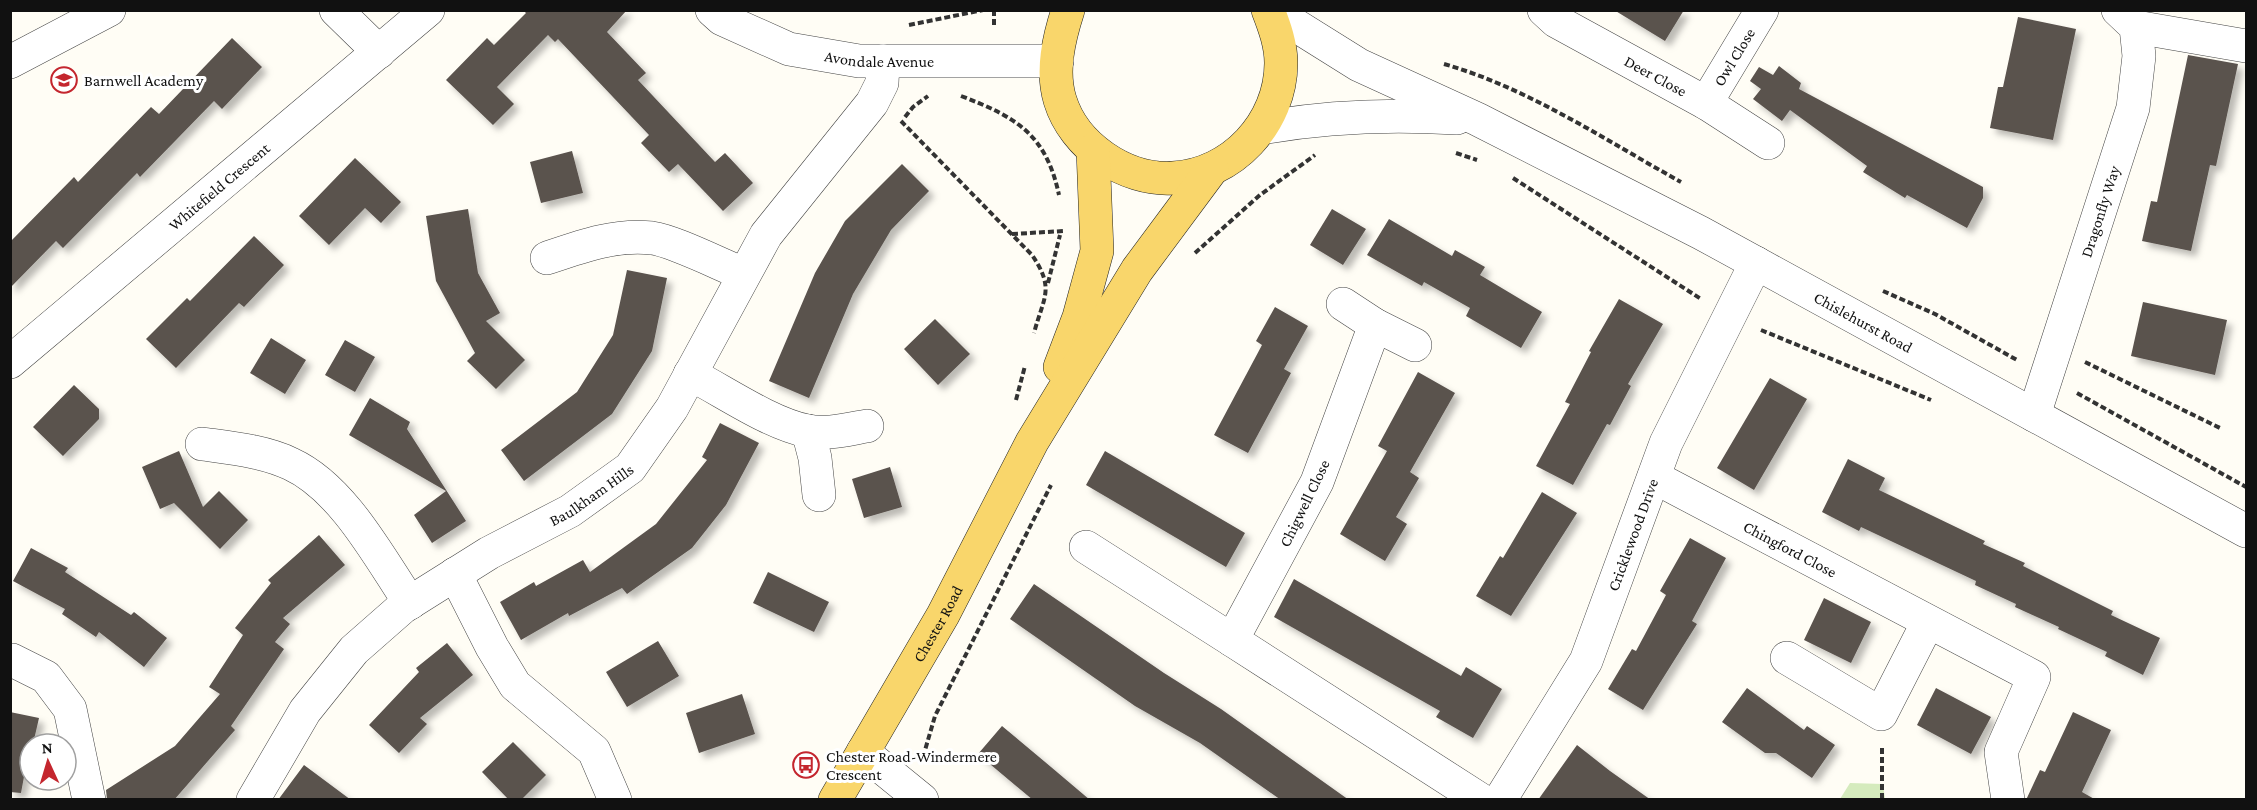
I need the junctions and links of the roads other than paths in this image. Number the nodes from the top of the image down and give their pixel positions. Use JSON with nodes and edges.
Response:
{"nodes":[{"id":1,"x":109,"y":10,"type":"edge"},
{"id":2,"x":336,"y":10,"type":"edge"},
{"id":3,"x":429,"y":10,"type":"edge"},
{"id":4,"x":712,"y":10,"type":"edge"},
{"id":5,"x":1068,"y":10,"type":"edge"},
{"id":6,"x":1270,"y":10,"type":"edge"},
{"id":7,"x":1544,"y":10,"type":"edge"},
{"id":8,"x":1762,"y":10,"type":"edge"},
{"id":9,"x":2127,"y":19,"type":"edge"},
{"id":10,"x":2247,"y":46,"type":"edge"},
{"id":11,"x":379,"y":52,"type":"junction"},
{"id":12,"x":883,"y":61,"type":"junction"},
{"id":13,"x":1057,"y":61,"type":"junction"},
{"id":14,"x":10,"y":62,"type":"edge"},
{"id":15,"x":1706,"y":103,"type":"junction"},
{"id":16,"x":1477,"y":118,"type":"junction"},
{"id":17,"x":1262,"y":128,"type":"junction"},
{"id":18,"x":1768,"y":143,"type":"dead end"},
{"id":19,"x":1093,"y":150,"type":"junction"},
{"id":20,"x":1212,"y":169,"type":"junction"},
{"id":21,"x":547,"y":258,"type":"dead end"},
{"id":22,"x":1756,"y":263,"type":"junction"},
{"id":23,"x":744,"y":274,"type":"junction"},
{"id":24,"x":1343,"y":304,"type":"dead end"},
{"id":25,"x":1375,"y":325,"type":"junction"},
{"id":26,"x":1415,"y":345,"type":"dead end"},
{"id":27,"x":10,"y":362,"type":"edge"},
{"id":28,"x":690,"y":374,"type":"junction"},
{"id":29,"x":2034,"y":415,"type":"junction"},
{"id":30,"x":867,"y":426,"type":"dead end"},
{"id":31,"x":808,"y":431,"type":"junction"},
{"id":32,"x":1032,"y":442,"type":"junction"},
{"id":33,"x":202,"y":444,"type":"dead end"},
{"id":34,"x":1654,"y":477,"type":"junction"},
{"id":35,"x":819,"y":495,"type":"dead end"},
{"id":36,"x":2247,"y":531,"type":"edge"},
{"id":37,"x":1086,"y":547,"type":"dead end"},
{"id":38,"x":455,"y":574,"type":"junction"},
{"id":39,"x":410,"y":603,"type":"junction"},
{"id":40,"x":1928,"y":622,"type":"junction"},
{"id":41,"x":1232,"y":640,"type":"junction"},
{"id":42,"x":1787,"y":658,"type":"dead end"},
{"id":43,"x":12,"y":660,"type":"dead end"},
{"id":44,"x":863,"y":752,"type":"junction"},
{"id":45,"x":917,"y":796,"type":"edge"},
{"id":46,"x":89,"y":800,"type":"edge"},
{"id":47,"x":253,"y":800,"type":"edge"},
{"id":48,"x":615,"y":800,"type":"edge"},
{"id":49,"x":835,"y":800,"type":"edge"},
{"id":50,"x":1480,"y":800,"type":"edge"},
{"id":51,"x":1500,"y":800,"type":"edge"},
{"id":52,"x":2008,"y":800,"type":"edge"}],
"edges":[{"from":1,"to":14,"type":"street"},
{"from":2,"to":11,"type":"street"},
{"from":3,"to":11,"type":"street","name":"Whitefield Crescent"},
{"from":4,"to":12,"type":"street","name":"Avondale Avenue"},
{"from":5,"to":13,"type":"main road"},
{"from":6,"to":16,"type":"street","name":"Chislehurst Road"},
{"from":6,"to":17,"type":"main road"},
{"from":7,"to":15,"type":"street","name":"Deer Close"},
{"from":8,"to":15,"type":"street","name":"Owl Close"},
{"from":9,"to":10,"type":"street"},
{"from":9,"to":29,"type":"street","name":"Dragonfly Way"},
{"from":11,"to":27,"type":"street","name":"Whitefield Crescent"},
{"from":12,"to":13,"type":"street","name":"Avondale Avenue"},
{"from":12,"to":23,"type":"street","name":"Baulkham Hills"},
{"from":13,"to":19,"type":"main road"},
{"from":15,"to":18,"type":"street","name":"Deer Close"},
{"from":16,"to":17,"type":"street"},
{"from":16,"to":22,"type":"street","name":"Chislehurst Road"},
{"from":17,"to":20,"type":"main road"},
{"from":19,"to":20,"type":"main road"},
{"from":19,"to":32,"type":"main road","name":"Chester Road"},
{"from":20,"to":32,"type":"main road","name":"Chester Road"},
{"from":21,"to":23,"type":"street"},
{"from":22,"to":29,"type":"street","name":"Chislehurst Road"},
{"from":22,"to":34,"type":"street","name":"Cricklewood Drive"},
{"from":23,"to":28,"type":"street","name":"Baulkham Hills"},
{"from":24,"to":25,"type":"street"},
{"from":25,"to":26,"type":"street"},
{"from":25,"to":41,"type":"street","name":"Chigwell Close"},
{"from":28,"to":31,"type":"street"},
{"from":28,"to":38,"type":"street","name":"Baulkham Hills"},
{"from":29,"to":36,"type":"street","name":"Chislehurst Road"},
{"from":30,"to":31,"type":"street"},
{"from":31,"to":35,"type":"street"},
{"from":32,"to":44,"type":"main road","name":"Chester Road"},
{"from":33,"to":39,"type":"street"},
{"from":34,"to":40,"type":"street","name":"Chingford Close"},
{"from":34,"to":51,"type":"street","name":"Cricklewood Drive"},
{"from":37,"to":41,"type":"street"},
{"from":38,"to":39,"type":"street","name":"Baulkham Hills"},
{"from":38,"to":48,"type":"street"},
{"from":39,"to":47,"type":"street","name":"Baulkham Hills"},
{"from":40,"to":42,"type":"street"},
{"from":40,"to":52,"type":"street","name":"Chingford Close"},
{"from":41,"to":50,"type":"street"},
{"from":43,"to":46,"type":"street"},
{"from":44,"to":45,"type":"street"},
{"from":44,"to":49,"type":"main road","name":"Chester Road"}]}
